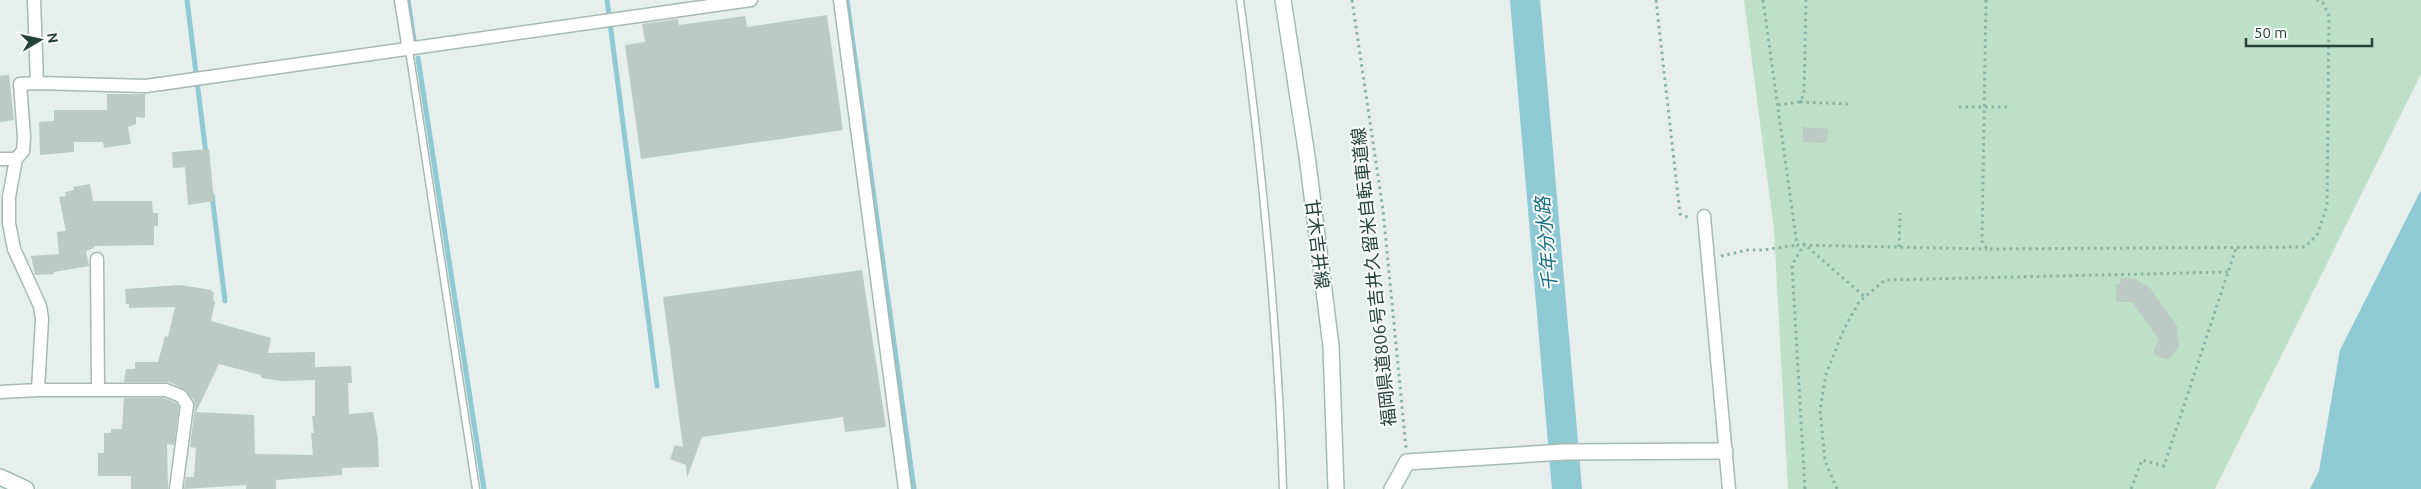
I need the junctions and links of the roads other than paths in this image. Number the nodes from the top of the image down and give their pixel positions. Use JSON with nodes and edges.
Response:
{"nodes":[{"id":1,"x":34,"y":0,"type":"edge"},
{"id":2,"x":401,"y":0,"type":"edge"},
{"id":3,"x":752,"y":0,"type":"edge"},
{"id":4,"x":840,"y":0,"type":"edge"},
{"id":5,"x":1240,"y":0,"type":"edge"},
{"id":6,"x":1283,"y":0,"type":"edge"},
{"id":7,"x":409,"y":50,"type":"junction"},
{"id":8,"x":37,"y":82,"type":"junction"},
{"id":9,"x":0,"y":159,"type":"edge"},
{"id":10,"x":16,"y":159,"type":"junction"},
{"id":11,"x":1705,"y":220,"type":"road end"},
{"id":12,"x":97,"y":259,"type":"dead end"},
{"id":13,"x":98,"y":389,"type":"junction"},
{"id":14,"x":38,"y":390,"type":"junction"},
{"id":15,"x":0,"y":392,"type":"edge"},
{"id":16,"x":1725,"y":451,"type":"junction"},
{"id":17,"x":0,"y":477,"type":"edge"},
{"id":18,"x":26,"y":489,"type":"edge"},
{"id":19,"x":176,"y":489,"type":"edge"},
{"id":20,"x":476,"y":489,"type":"edge"},
{"id":21,"x":905,"y":489,"type":"edge"},
{"id":22,"x":1283,"y":489,"type":"edge"},
{"id":23,"x":1336,"y":489,"type":"edge"},
{"id":24,"x":1392,"y":489,"type":"edge"},
{"id":25,"x":1729,"y":489,"type":"edge"}],
"edges":[{"from":1,"to":8,"type":"street"},
{"from":2,"to":7,"type":"street"},
{"from":3,"to":7,"type":"street"},
{"from":4,"to":21,"type":"street"},
{"from":5,"to":22,"type":"lane"},
{"from":6,"to":23,"type":"main road","name":"甘木吉井線"},
{"from":7,"to":8,"type":"street"},
{"from":7,"to":20,"type":"lane"},
{"from":8,"to":10,"type":"street"},
{"from":9,"to":10,"type":"street"},
{"from":10,"to":14,"type":"street"},
{"from":11,"to":16,"type":"street"},
{"from":12,"to":13,"type":"street"},
{"from":13,"to":14,"type":"street"},
{"from":13,"to":19,"type":"street"},
{"from":14,"to":15,"type":"street"},
{"from":16,"to":24,"type":"main road"},
{"from":16,"to":25,"type":"street"},
{"from":17,"to":18,"type":"main road"}]}
